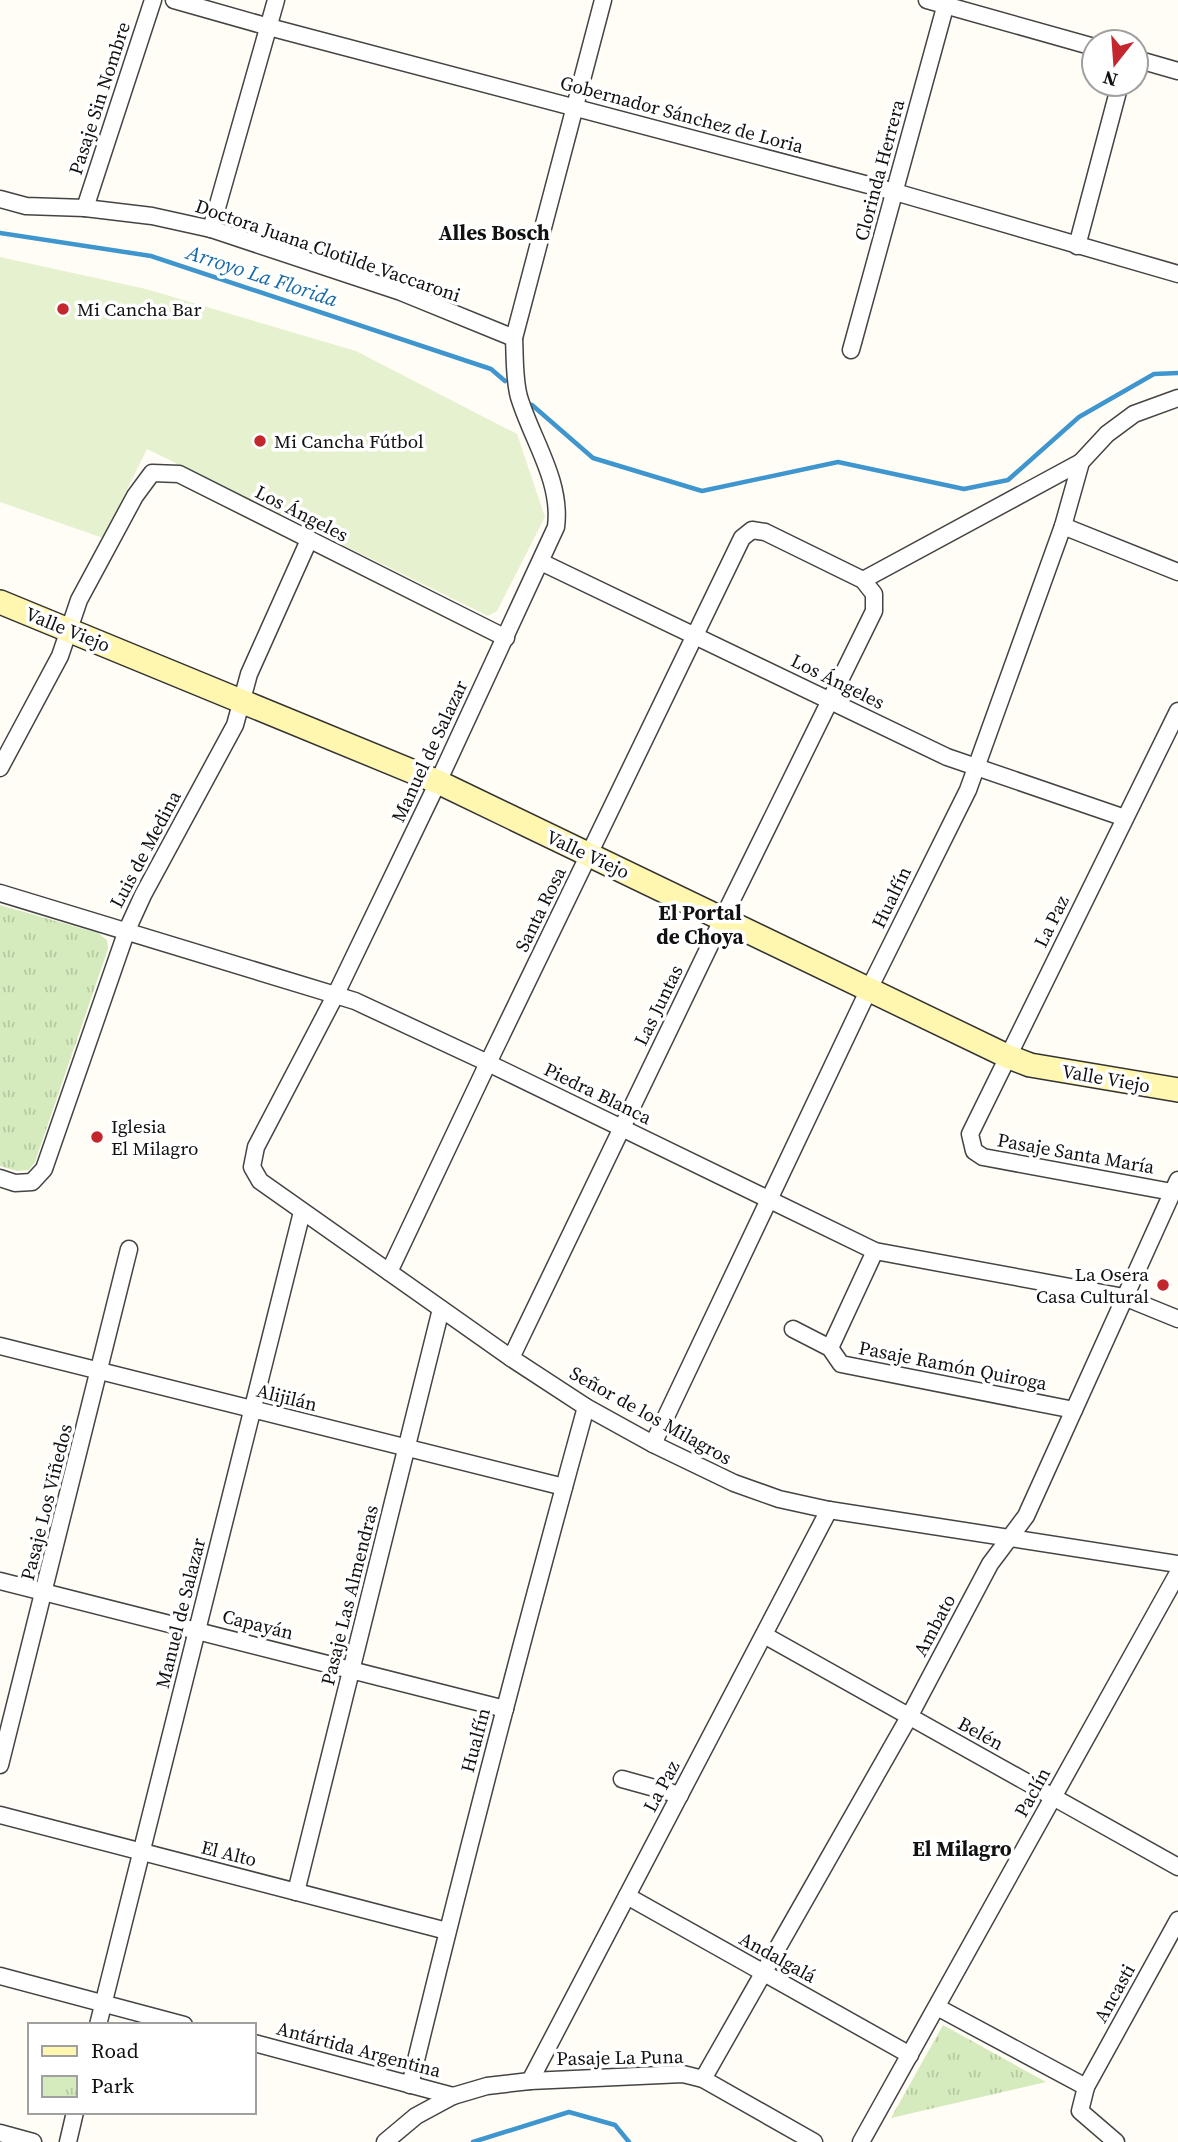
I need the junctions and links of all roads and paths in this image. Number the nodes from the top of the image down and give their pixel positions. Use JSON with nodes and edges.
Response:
{"nodes":[{"id":1,"x":153,"y":0,"type":"edge"},
{"id":2,"x":174,"y":0,"type":"edge"},
{"id":3,"x":276,"y":0,"type":"edge"},
{"id":4,"x":603,"y":0,"type":"edge"},
{"id":5,"x":927,"y":0,"type":"edge"},
{"id":6,"x":946,"y":3,"type":"edge"},
{"id":7,"x":269,"y":27,"type":"junction"},
{"id":8,"x":1080,"y":43,"type":"edge"},
{"id":9,"x":1150,"y":63,"type":"edge"},
{"id":10,"x":1178,"y":71,"type":"edge"},
{"id":11,"x":1116,"y":98,"type":"edge"},
{"id":12,"x":574,"y":108,"type":"junction"},
{"id":13,"x":895,"y":192,"type":"junction"},
{"id":14,"x":0,"y":199,"type":"edge"},
{"id":15,"x":85,"y":208,"type":"junction"},
{"id":16,"x":211,"y":229,"type":"junction"},
{"id":17,"x":1077,"y":246,"type":"junction"},
{"id":18,"x":1178,"y":274,"type":"edge"},
{"id":19,"x":514,"y":338,"type":"junction"},
{"id":20,"x":851,"y":350,"type":"dead end"},
{"id":21,"x":1178,"y":398,"type":"edge"},
{"id":22,"x":1081,"y":462,"type":"junction"},
{"id":23,"x":1063,"y":526,"type":"junction"},
{"id":24,"x":309,"y":540,"type":"junction"},
{"id":25,"x":541,"y":562,"type":"junction"},
{"id":26,"x":1178,"y":572,"type":"edge"},
{"id":27,"x":863,"y":580,"type":"junction"},
{"id":28,"x":0,"y":602,"type":"edge"},
{"id":29,"x":69,"y":629,"type":"junction"},
{"id":30,"x":696,"y":635,"type":"junction"},
{"id":31,"x":506,"y":638,"type":"junction"},
{"id":32,"x":830,"y":701,"type":"junction"},
{"id":33,"x":242,"y":702,"type":"junction"},
{"id":34,"x":1178,"y":711,"type":"edge"},
{"id":35,"x":975,"y":766,"type":"junction"},
{"id":36,"x":0,"y":768,"type":"edge"},
{"id":37,"x":438,"y":782,"type":"junction"},
{"id":38,"x":1125,"y":818,"type":"junction"},
{"id":39,"x":589,"y":855,"type":"junction"},
{"id":40,"x":0,"y":893,"type":"edge"},
{"id":41,"x":723,"y":918,"type":"junction"},
{"id":42,"x":127,"y":930,"type":"junction"},
{"id":43,"x":869,"y":989,"type":"junction"},
{"id":44,"x":335,"y":996,"type":"junction"},
{"id":45,"x":1009,"y":1057,"type":"junction"},
{"id":46,"x":488,"y":1063,"type":"junction"},
{"id":47,"x":1178,"y":1090,"type":"edge"},
{"id":48,"x":622,"y":1129,"type":"junction"},
{"id":49,"x":974,"y":1150,"type":"joint"},
{"id":50,"x":252,"y":1167,"type":"joint"},
{"id":51,"x":0,"y":1178,"type":"edge"},
{"id":52,"x":1175,"y":1186,"type":"edge"},
{"id":53,"x":769,"y":1200,"type":"junction"},
{"id":54,"x":302,"y":1212,"type":"junction"},
{"id":55,"x":130,"y":1249,"type":"dead end"},
{"id":56,"x":875,"y":1251,"type":"junction"},
{"id":57,"x":390,"y":1272,"type":"junction"},
{"id":58,"x":1124,"y":1297,"type":"junction"},
{"id":59,"x":441,"y":1309,"type":"junction"},
{"id":60,"x":1178,"y":1318,"type":"edge"},
{"id":61,"x":793,"y":1329,"type":"dead end"},
{"id":62,"x":0,"y":1346,"type":"edge"},
{"id":63,"x":830,"y":1348,"type":"junction"},
{"id":64,"x":511,"y":1358,"type":"junction"},
{"id":65,"x":100,"y":1371,"type":"junction"},
{"id":66,"x":586,"y":1407,"type":"junction"},
{"id":67,"x":253,"y":1410,"type":"junction"},
{"id":68,"x":1074,"y":1410,"type":"junction"},
{"id":69,"x":653,"y":1444,"type":"junction"},
{"id":70,"x":408,"y":1448,"type":"junction"},
{"id":71,"x":564,"y":1488,"type":"junction"},
{"id":72,"x":829,"y":1510,"type":"junction"},
{"id":73,"x":1008,"y":1538,"type":"junction"},
{"id":74,"x":1178,"y":1564,"type":"edge"},
{"id":75,"x":1178,"y":1573,"type":"edge"},
{"id":76,"x":0,"y":1581,"type":"edge"},
{"id":77,"x":45,"y":1592,"type":"junction"},
{"id":78,"x":198,"y":1630,"type":"junction"},
{"id":79,"x":764,"y":1635,"type":"junction"},
{"id":80,"x":351,"y":1669,"type":"junction"},
{"id":81,"x":505,"y":1709,"type":"junction"},
{"id":82,"x":909,"y":1717,"type":"junction"},
{"id":83,"x":0,"y":1765,"type":"edge"},
{"id":84,"x":622,"y":1779,"type":"dead end"},
{"id":85,"x":680,"y":1795,"type":"junction"},
{"id":86,"x":1053,"y":1797,"type":"junction"},
{"id":87,"x":0,"y":1815,"type":"edge"},
{"id":88,"x":142,"y":1852,"type":"junction"},
{"id":89,"x":1178,"y":1867,"type":"edge"},
{"id":90,"x":296,"y":1892,"type":"junction"},
{"id":91,"x":627,"y":1896,"type":"junction"},
{"id":92,"x":1178,"y":1920,"type":"edge"},
{"id":93,"x":447,"y":1931,"type":"junction"},
{"id":94,"x":763,"y":1973,"type":"junction"},
{"id":95,"x":0,"y":1976,"type":"edge"},
{"id":96,"x":103,"y":2003,"type":"junction"},
{"id":97,"x":937,"y":2007,"type":"junction"},
{"id":98,"x":98,"y":2023,"type":"edge"},
{"id":99,"x":177,"y":2023,"type":"edge"},
{"id":100,"x":256,"y":2044,"type":"edge"},
{"id":101,"x":910,"y":2055,"type":"junction"},
{"id":102,"x":703,"y":2079,"type":"junction"},
{"id":103,"x":530,"y":2081,"type":"junction"},
{"id":104,"x":410,"y":2085,"type":"junction"},
{"id":105,"x":1086,"y":2087,"type":"junction"},
{"id":106,"x":453,"y":2096,"type":"junction"},
{"id":107,"x":75,"y":2114,"type":"edge"},
{"id":108,"x":0,"y":2133,"type":"edge"},
{"id":109,"x":33,"y":2142,"type":"edge"},
{"id":110,"x":68,"y":2142,"type":"edge"},
{"id":111,"x":385,"y":2142,"type":"edge"},
{"id":112,"x":814,"y":2142,"type":"edge"},
{"id":113,"x":861,"y":2142,"type":"edge"},
{"id":114,"x":1116,"y":2142,"type":"edge"}],
"edges":[{"from":1,"to":15,"type":"street","name":"Pasaje Sin Nombre"},
{"from":2,"to":7,"type":"street","name":"Gobernador Sánchez de Loria"},
{"from":3,"to":7,"type":"street"},
{"from":4,"to":12,"type":"street","name":"Manuel de Salazar"},
{"from":5,"to":6,"type":"street"},
{"from":6,"to":8,"type":"street"},
{"from":6,"to":13,"type":"street","name":"Clorinda Herrera"},
{"from":7,"to":12,"type":"street","name":"Gobernador Sánchez de Loria"},
{"from":7,"to":16,"type":"street"},
{"from":9,"to":10,"type":"street"},
{"from":11,"to":17,"type":"street"},
{"from":12,"to":13,"type":"street","name":"Gobernador Sánchez de Loria"},
{"from":12,"to":19,"type":"street","name":"Manuel de Salazar"},
{"from":13,"to":17,"type":"street","name":"Gobernador Sánchez de Loria"},
{"from":13,"to":20,"type":"street","name":"Clorinda Herrera"},
{"from":14,"to":15,"type":"street","name":"Doctora Juana Clotilde Vaccaroni"},
{"from":15,"to":16,"type":"street","name":"Doctora Juana Clotilde Vaccaroni"},
{"from":16,"to":19,"type":"street","name":"Doctora Juana Clotilde Vaccaroni"},
{"from":17,"to":18,"type":"street","name":"Gobernador Sánchez de Loria"},
{"from":19,"to":25,"type":"street","name":"Manuel de Salazar"},
{"from":21,"to":22,"type":"street","name":"Hualfín"},
{"from":22,"to":23,"type":"street","name":"Hualfín"},
{"from":22,"to":27,"type":"street"},
{"from":23,"to":26,"type":"street"},
{"from":23,"to":35,"type":"street","name":"Hualfín"},
{"from":24,"to":29,"type":"street","name":"Los Ángeles"},
{"from":24,"to":31,"type":"street","name":"Los Ángeles"},
{"from":24,"to":33,"type":"street","name":"Luis de Medina"},
{"from":25,"to":30,"type":"street","name":"Los Ángeles"},
{"from":25,"to":31,"type":"street","name":"Manuel de Salazar"},
{"from":27,"to":30,"type":"street","name":"Santa Rosa"},
{"from":27,"to":32,"type":"street","name":"Las Juntas"},
{"from":28,"to":29,"type":"street","name":"Valle Viejo"},
{"from":29,"to":33,"type":"street","name":"Valle Viejo"},
{"from":29,"to":36,"type":"street"},
{"from":30,"to":32,"type":"street","name":"Los Ángeles"},
{"from":30,"to":39,"type":"street","name":"Santa Rosa"},
{"from":31,"to":37,"type":"street","name":"Manuel de Salazar"},
{"from":32,"to":35,"type":"street","name":"Los Ángeles"},
{"from":32,"to":41,"type":"street","name":"Las Juntas"},
{"from":33,"to":37,"type":"street","name":"Valle Viejo"},
{"from":33,"to":42,"type":"street","name":"Luis de Medina"},
{"from":34,"to":38,"type":"street","name":"La Paz"},
{"from":35,"to":38,"type":"street","name":"Los Ángeles"},
{"from":35,"to":43,"type":"street","name":"Hualfín"},
{"from":37,"to":39,"type":"street","name":"Valle Viejo"},
{"from":37,"to":44,"type":"street","name":"Manuel de Salazar"},
{"from":38,"to":45,"type":"street","name":"La Paz"},
{"from":39,"to":41,"type":"street","name":"Valle Viejo"},
{"from":39,"to":46,"type":"street","name":"Santa Rosa"},
{"from":40,"to":42,"type":"street","name":"Piedra Blanca"},
{"from":41,"to":43,"type":"street","name":"Valle Viejo"},
{"from":41,"to":48,"type":"street","name":"Las Juntas"},
{"from":42,"to":44,"type":"street","name":"Piedra Blanca"},
{"from":42,"to":51,"type":"street","name":"Luis de Medina"},
{"from":43,"to":45,"type":"street","name":"Valle Viejo"},
{"from":43,"to":53,"type":"street","name":"Hualfín"},
{"from":44,"to":46,"type":"street","name":"Piedra Blanca"},
{"from":44,"to":50,"type":"street","name":"Manuel de Salazar"},
{"from":45,"to":47,"type":"street","name":"Valle Viejo"},
{"from":45,"to":49,"type":"street","name":"La Paz"},
{"from":46,"to":48,"type":"street","name":"Piedra Blanca"},
{"from":46,"to":57,"type":"street","name":"Santa Rosa"},
{"from":48,"to":53,"type":"street","name":"Piedra Blanca"},
{"from":48,"to":64,"type":"street","name":"Las Juntas"},
{"from":49,"to":52,"type":"street","name":"Pasaje Santa María"},
{"from":50,"to":54,"type":"street","name":"Señor de los Milagros"},
{"from":52,"to":58,"type":"street","name":"Ambato"},
{"from":53,"to":56,"type":"street","name":"Piedra Blanca"},
{"from":53,"to":69,"type":"street","name":"Hualfín"},
{"from":54,"to":57,"type":"street","name":"Señor de los Milagros"},
{"from":54,"to":67,"type":"street","name":"Manuel de Salazar"},
{"from":55,"to":65,"type":"street","name":"Pasaje Los Viñedos"},
{"from":56,"to":58,"type":"street","name":"Piedra Blanca"},
{"from":56,"to":63,"type":"street"},
{"from":57,"to":59,"type":"street","name":"Señor de los Milagros"},
{"from":58,"to":60,"type":"street","name":"Piedra Blanca"},
{"from":58,"to":68,"type":"street","name":"Ambato"},
{"from":59,"to":64,"type":"street","name":"Señor de los Milagros"},
{"from":59,"to":70,"type":"street","name":"Pasaje Las Almendras"},
{"from":61,"to":63,"type":"street","name":"Pasaje Ramón Quiroga"},
{"from":62,"to":65,"type":"street","name":"Alijilán"},
{"from":63,"to":68,"type":"street","name":"Pasaje Ramón Quiroga"},
{"from":64,"to":66,"type":"street","name":"Señor de los Milagros"},
{"from":65,"to":67,"type":"street","name":"Alijilán"},
{"from":65,"to":77,"type":"street","name":"Pasaje Los Viñedos"},
{"from":66,"to":69,"type":"street","name":"Señor de los Milagros"},
{"from":66,"to":71,"type":"street","name":"Hualfín"},
{"from":67,"to":70,"type":"street","name":"Alijilán"},
{"from":67,"to":78,"type":"street","name":"Manuel de Salazar"},
{"from":68,"to":73,"type":"street","name":"Ambato"},
{"from":69,"to":72,"type":"street","name":"Señor de los Milagros"},
{"from":70,"to":71,"type":"street","name":"Alijilán"},
{"from":70,"to":80,"type":"street","name":"Pasaje Las Almendras"},
{"from":71,"to":81,"type":"street","name":"Hualfín"},
{"from":72,"to":73,"type":"street","name":"Señor de los Milagros"},
{"from":72,"to":79,"type":"street","name":"La Paz"},
{"from":73,"to":74,"type":"street","name":"Señor de los Milagros"},
{"from":73,"to":82,"type":"street","name":"Ambato"},
{"from":75,"to":86,"type":"street","name":"Paclín"},
{"from":76,"to":77,"type":"street","name":"Capayán"},
{"from":77,"to":78,"type":"street","name":"Capayán"},
{"from":77,"to":83,"type":"street","name":"Pasaje Los Viñedos"},
{"from":78,"to":80,"type":"street","name":"Capayán"},
{"from":78,"to":88,"type":"street","name":"Manuel de Salazar"},
{"from":79,"to":82,"type":"street","name":"Belén"},
{"from":79,"to":85,"type":"street","name":"La Paz"},
{"from":80,"to":81,"type":"street","name":"Capayán"},
{"from":80,"to":90,"type":"street","name":"Pasaje Las Almendras"},
{"from":81,"to":93,"type":"street","name":"Hualfín"},
{"from":82,"to":86,"type":"street","name":"Belén"},
{"from":82,"to":94,"type":"street","name":"Ambato"},
{"from":84,"to":85,"type":"street"},
{"from":85,"to":91,"type":"street","name":"La Paz"},
{"from":86,"to":89,"type":"street","name":"Belén"},
{"from":86,"to":97,"type":"street","name":"Paclín"},
{"from":87,"to":88,"type":"street","name":"El Alto"},
{"from":88,"to":90,"type":"street","name":"El Alto"},
{"from":88,"to":96,"type":"street","name":"Manuel de Salazar"},
{"from":90,"to":93,"type":"street","name":"El Alto"},
{"from":91,"to":94,"type":"street","name":"Andalgalá"},
{"from":91,"to":103,"type":"street","name":"La Paz"},
{"from":92,"to":105,"type":"street","name":"Ancasti"},
{"from":93,"to":104,"type":"street","name":"Hualfín"},
{"from":94,"to":101,"type":"street","name":"Andalgalá"},
{"from":94,"to":102,"type":"street","name":"Ambato"},
{"from":95,"to":96,"type":"street"},
{"from":96,"to":98,"type":"street","name":"Manuel de Salazar"},
{"from":96,"to":99,"type":"street"},
{"from":97,"to":101,"type":"street","name":"Paclín"},
{"from":97,"to":105,"type":"street"},
{"from":100,"to":104,"type":"street","name":"Antártida Argentina"},
{"from":101,"to":113,"type":"street","name":"Paclín"},
{"from":102,"to":103,"type":"street","name":"Pasaje La Puna"},
{"from":102,"to":112,"type":"street","name":"Pasaje La Puna"},
{"from":103,"to":106,"type":"street","name":"Pasaje La Puna"},
{"from":104,"to":106,"type":"street","name":"Antártida Argentina"},
{"from":105,"to":114,"type":"street"},
{"from":106,"to":111,"type":"street","name":"Pasaje La Puna"},
{"from":107,"to":110,"type":"street"},
{"from":108,"to":109,"type":"street"}]}
